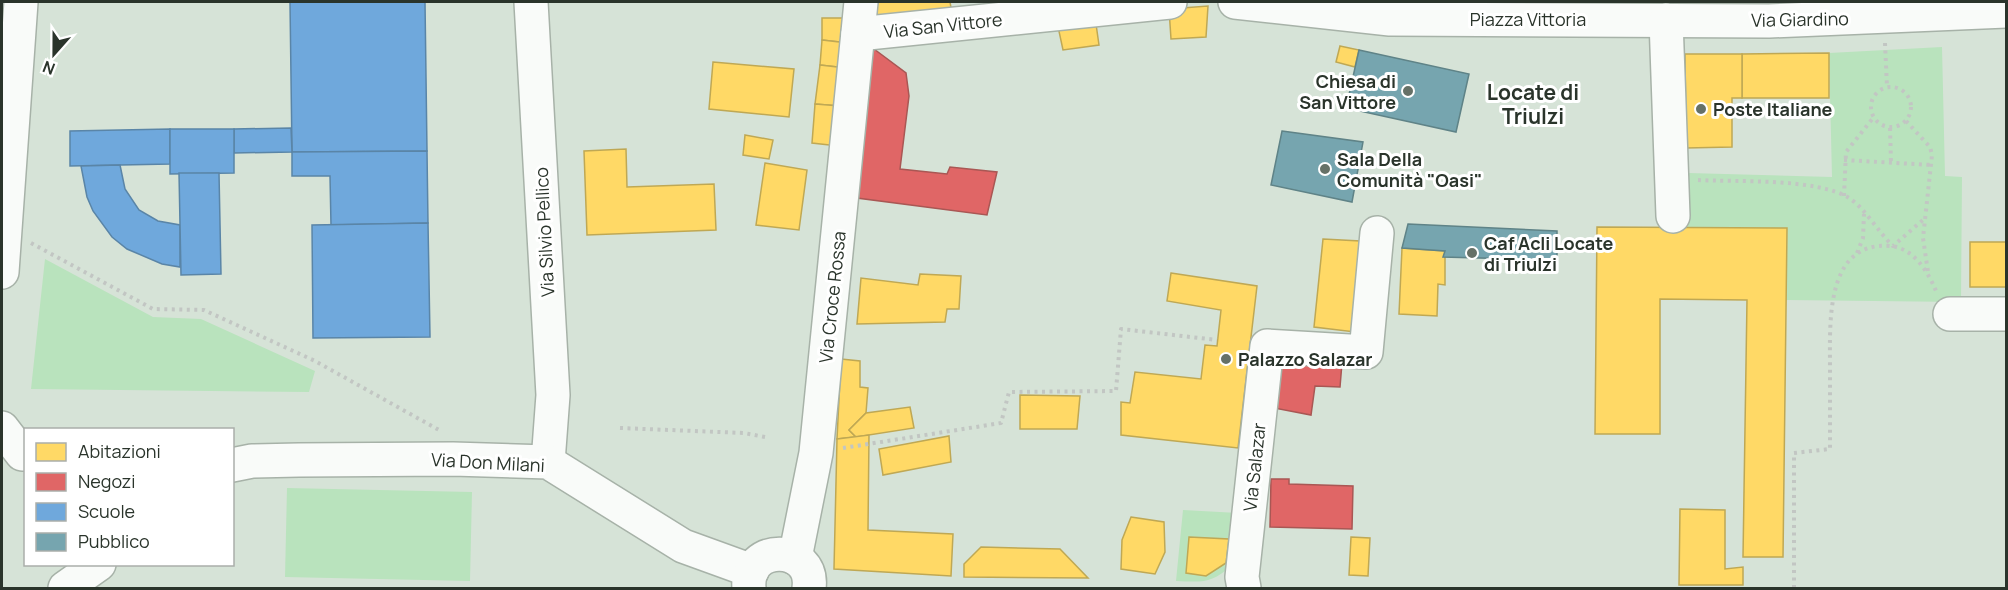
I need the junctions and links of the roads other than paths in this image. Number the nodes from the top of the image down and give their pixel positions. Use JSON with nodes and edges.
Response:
{"nodes":[{"id":1,"x":21,"y":2,"type":"edge"},
{"id":2,"x":531,"y":2,"type":"edge"},
{"id":3,"x":1170,"y":2,"type":"edge"},
{"id":4,"x":1235,"y":2,"type":"edge"},
{"id":5,"x":854,"y":10,"type":"edge"},
{"id":6,"x":1390,"y":10,"type":"edge"},
{"id":7,"x":2007,"y":11,"type":"edge"},
{"id":8,"x":1666,"y":20,"type":"junction"},
{"id":9,"x":1673,"y":216,"type":"dead end"},
{"id":10,"x":1377,"y":232,"type":"dead end"},
{"id":11,"x":2,"y":272,"type":"edge"},
{"id":12,"x":1950,"y":314,"type":"road end"},
{"id":13,"x":2007,"y":315,"type":"edge"},
{"id":14,"x":2,"y":428,"type":"edge"},
{"id":15,"x":16,"y":454,"type":"edge"},
{"id":16,"x":548,"y":462,"type":"junction"},
{"id":17,"x":234,"y":465,"type":"edge"},
{"id":18,"x":795,"y":558,"type":"junction"},
{"id":19,"x":76,"y":566,"type":"edge"},
{"id":20,"x":96,"y":566,"type":"edge"},
{"id":21,"x":750,"y":580,"type":"edge"},
{"id":22,"x":65,"y":588,"type":"edge"},
{"id":23,"x":809,"y":588,"type":"edge"},
{"id":24,"x":1244,"y":588,"type":"edge"}],
"edges":[{"from":1,"to":11,"type":"street"},
{"from":2,"to":16,"type":"street","name":"Via Silvio Pellico"},
{"from":3,"to":5,"type":"street","name":"Via San Vittore"},
{"from":4,"to":6,"type":"street"},
{"from":5,"to":18,"type":"street","name":"Via Croce Rossa"},
{"from":6,"to":8,"type":"street","name":"Piazza Vittoria"},
{"from":7,"to":8,"type":"street","name":"Via Giardino"},
{"from":8,"to":9,"type":"street"},
{"from":10,"to":24,"type":"street","name":"Via Salazar"},
{"from":12,"to":13,"type":"street"},
{"from":14,"to":15,"type":"street"},
{"from":16,"to":17,"type":"street","name":"Via Don Milani"},
{"from":16,"to":21,"type":"street","name":"Via Don Milani"},
{"from":18,"to":21,"type":"street"},
{"from":18,"to":23,"type":"street"},
{"from":19,"to":22,"type":"street"},
{"from":20,"to":22,"type":"street"}]}
